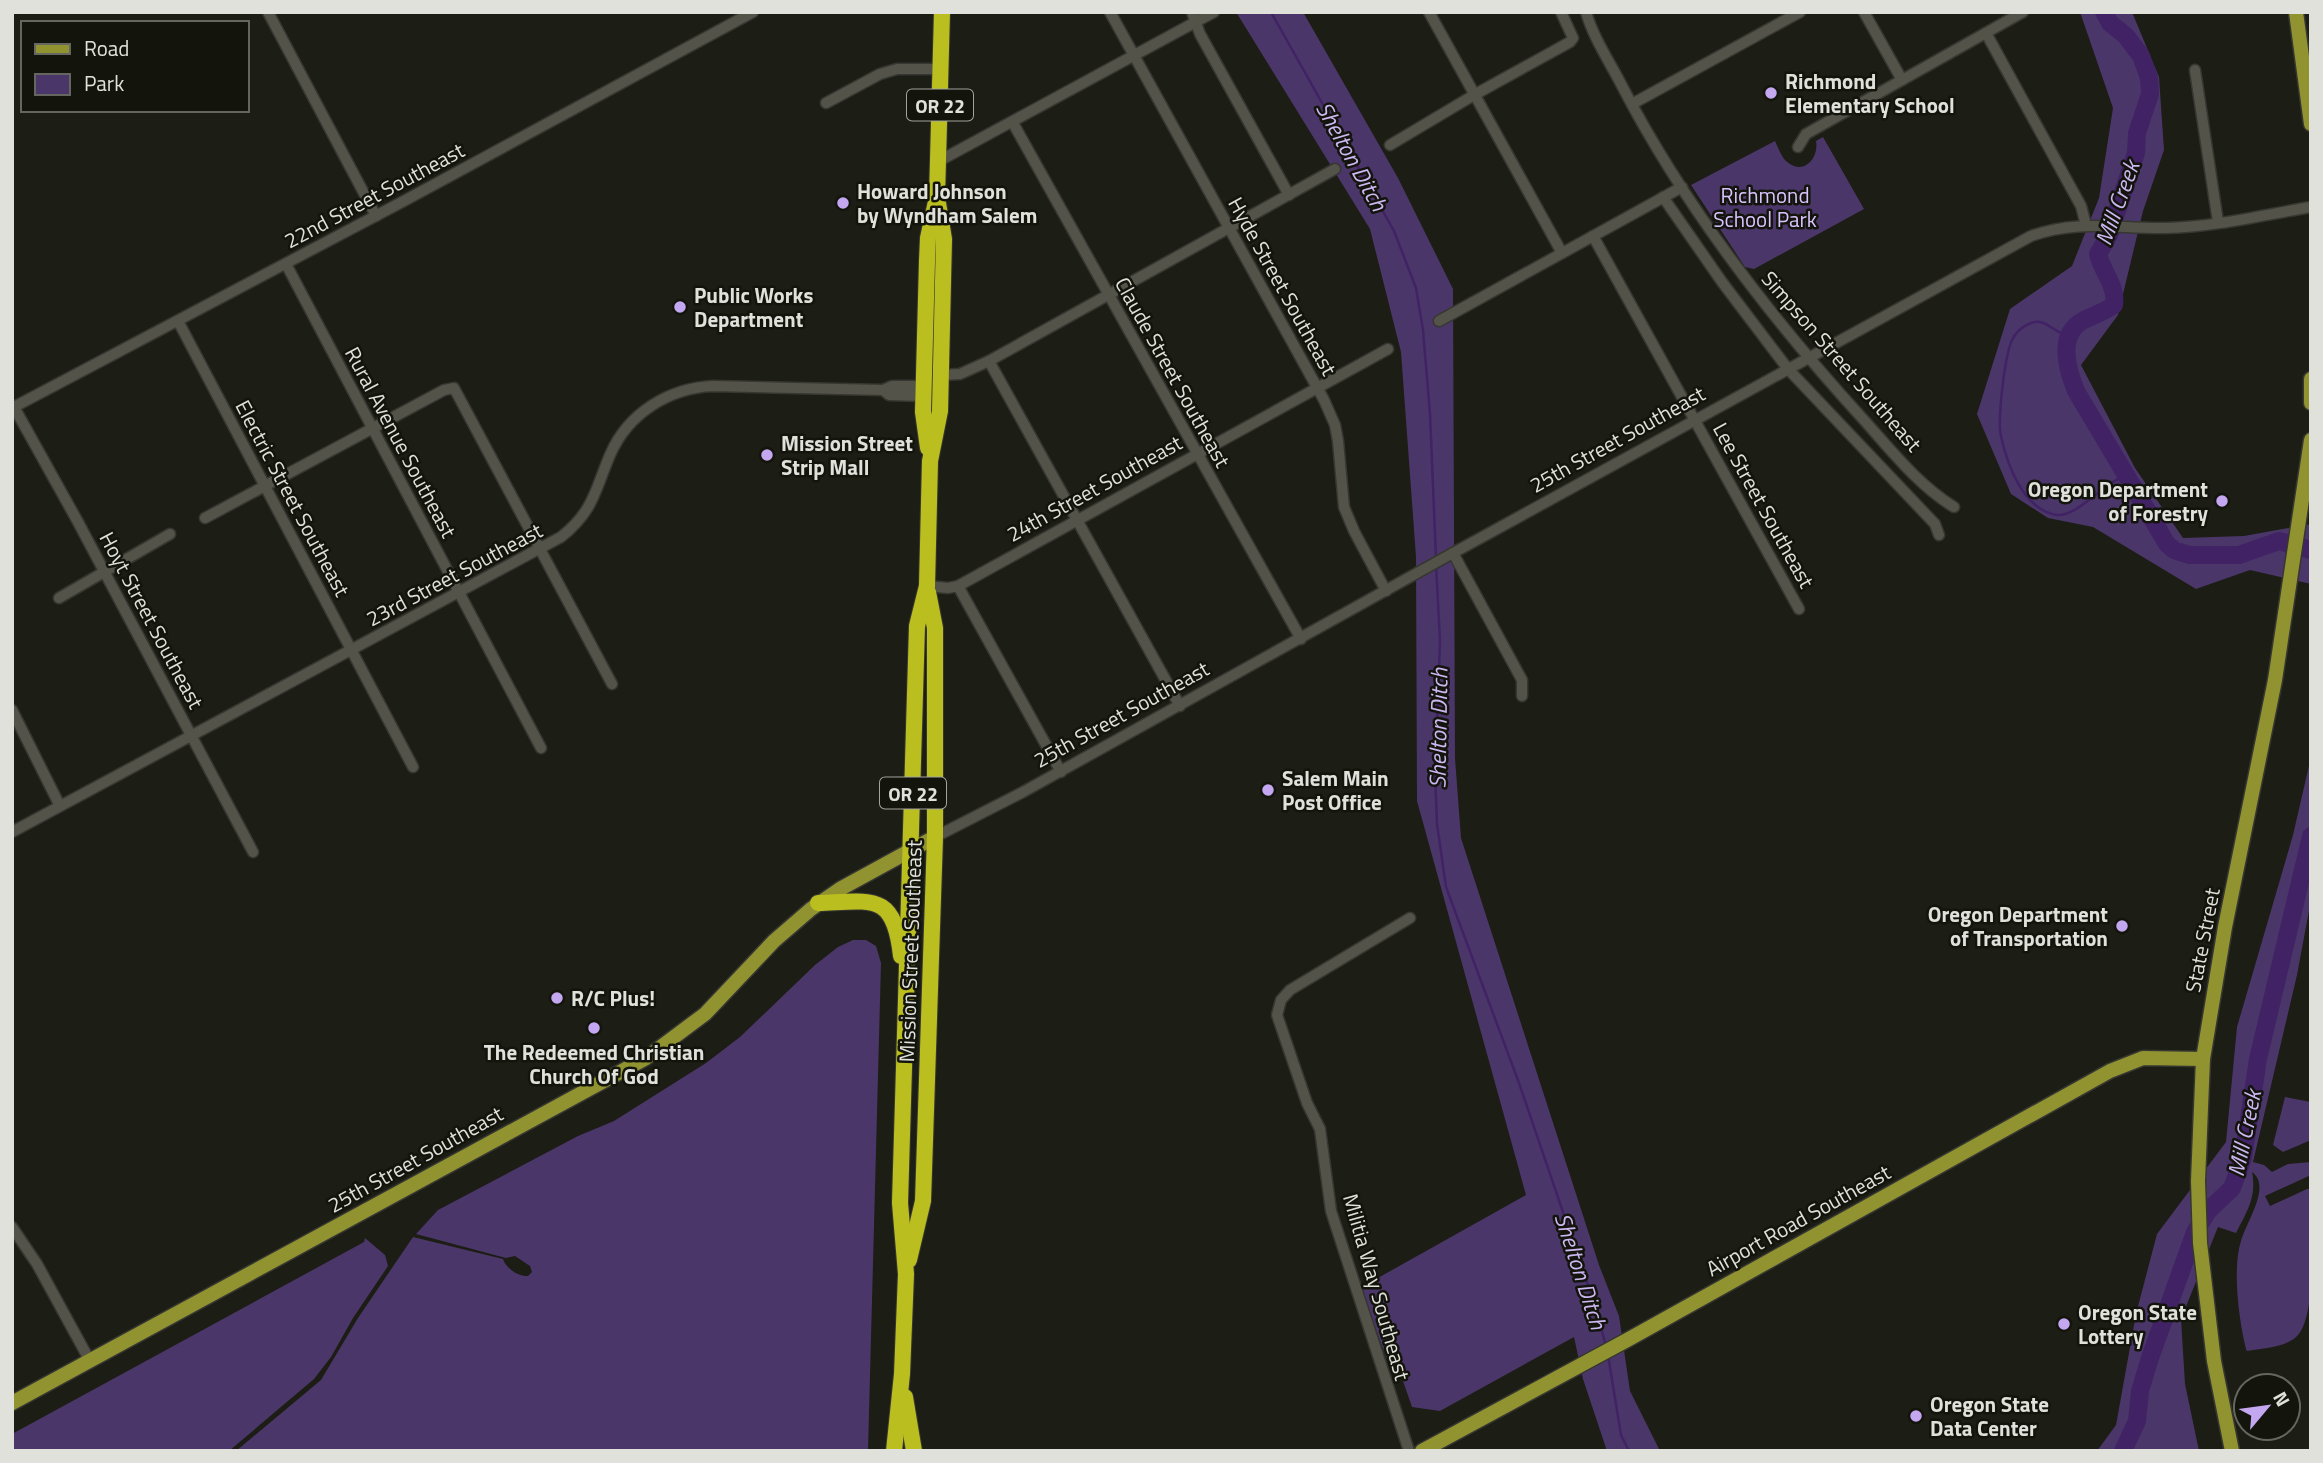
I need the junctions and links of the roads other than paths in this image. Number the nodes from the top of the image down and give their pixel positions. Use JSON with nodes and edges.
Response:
{"nodes":[{"id":1,"x":268,"y":12,"type":"edge"},
{"id":2,"x":753,"y":12,"type":"edge"},
{"id":3,"x":942,"y":12,"type":"edge"},
{"id":4,"x":1110,"y":12,"type":"edge"},
{"id":5,"x":1214,"y":12,"type":"edge"},
{"id":6,"x":1429,"y":12,"type":"edge"},
{"id":7,"x":1561,"y":12,"type":"edge"},
{"id":8,"x":1586,"y":12,"type":"edge"},
{"id":9,"x":1800,"y":12,"type":"edge"},
{"id":10,"x":1864,"y":12,"type":"edge"},
{"id":11,"x":2023,"y":12,"type":"edge"},
{"id":12,"x":2295,"y":12,"type":"edge"},
{"id":13,"x":1194,"y":17,"type":"edge"},
{"id":14,"x":1986,"y":33,"type":"junction"},
{"id":15,"x":1134,"y":55,"type":"junction"},
{"id":16,"x":940,"y":69,"type":"junction"},
{"id":17,"x":2195,"y":70,"type":"dead end"},
{"id":18,"x":1902,"y":80,"type":"junction"},
{"id":19,"x":1474,"y":95,"type":"junction"},
{"id":20,"x":825,"y":103,"type":"dead end"},
{"id":21,"x":1632,"y":104,"type":"junction"},
{"id":22,"x":1013,"y":123,"type":"junction"},
{"id":23,"x":2311,"y":124,"type":"edge"},
{"id":24,"x":1390,"y":145,"type":"dead end"},
{"id":25,"x":1798,"y":147,"type":"dead end"},
{"id":26,"x":939,"y":162,"type":"junction"},
{"id":27,"x":1335,"y":169,"type":"dead end"},
{"id":28,"x":1682,"y":187,"type":"junction"},
{"id":29,"x":1289,"y":195,"type":"junction"},
{"id":30,"x":937,"y":197,"type":"junction"},
{"id":31,"x":1663,"y":197,"type":"junction"},
{"id":32,"x":2311,"y":207,"type":"edge"},
{"id":33,"x":376,"y":216,"type":"junction"},
{"id":34,"x":2218,"y":222,"type":"junction"},
{"id":35,"x":2086,"y":225,"type":"junction"},
{"id":36,"x":1230,"y":228,"type":"junction"},
{"id":37,"x":1593,"y":236,"type":"junction"},
{"id":38,"x":1562,"y":253,"type":"junction"},
{"id":39,"x":286,"y":264,"type":"junction"},
{"id":40,"x":1108,"y":295,"type":"junction"},
{"id":41,"x":178,"y":321,"type":"junction"},
{"id":42,"x":1439,"y":321,"type":"dead end"},
{"id":43,"x":926,"y":329,"type":"junction"},
{"id":44,"x":1388,"y":349,"type":"dead end"},
{"id":45,"x":1808,"y":358,"type":"junction"},
{"id":46,"x":989,"y":360,"type":"junction"},
{"id":47,"x":1788,"y":369,"type":"junction"},
{"id":48,"x":941,"y":375,"type":"junction"},
{"id":49,"x":2311,"y":379,"type":"edge"},
{"id":50,"x":1317,"y":386,"type":"junction"},
{"id":51,"x":924,"y":391,"type":"junction"},
{"id":52,"x":2311,"y":403,"type":"edge"},
{"id":53,"x":13,"y":408,"type":"edge"},
{"id":54,"x":1695,"y":420,"type":"junction"},
{"id":55,"x":372,"y":428,"type":"junction"},
{"id":56,"x":2311,"y":440,"type":"edge"},
{"id":57,"x":1197,"y":453,"type":"junction"},
{"id":58,"x":930,"y":461,"type":"junction"},
{"id":59,"x":264,"y":486,"type":"junction"},
{"id":60,"x":1954,"y":507,"type":"dead end"},
{"id":61,"x":205,"y":518,"type":"dead end"},
{"id":62,"x":1077,"y":519,"type":"junction"},
{"id":63,"x":170,"y":534,"type":"dead end"},
{"id":64,"x":1939,"y":535,"type":"dead end"},
{"id":65,"x":541,"y":549,"type":"junction"},
{"id":66,"x":1453,"y":553,"type":"junction"},
{"id":67,"x":104,"y":573,"type":"junction"},
{"id":68,"x":927,"y":586,"type":"junction"},
{"id":69,"x":958,"y":586,"type":"junction"},
{"id":70,"x":1386,"y":591,"type":"junction"},
{"id":71,"x":458,"y":593,"type":"junction"},
{"id":72,"x":59,"y":597,"type":"dead end"},
{"id":73,"x":1799,"y":609,"type":"dead end"},
{"id":74,"x":1301,"y":639,"type":"junction"},
{"id":75,"x":351,"y":651,"type":"junction"},
{"id":76,"x":612,"y":684,"type":"dead end"},
{"id":77,"x":1522,"y":696,"type":"dead end"},
{"id":78,"x":1180,"y":706,"type":"junction"},
{"id":79,"x":12,"y":710,"type":"edge"},
{"id":80,"x":193,"y":736,"type":"junction"},
{"id":81,"x":541,"y":748,"type":"dead end"},
{"id":82,"x":413,"y":767,"type":"dead end"},
{"id":83,"x":1061,"y":772,"type":"junction"},
{"id":84,"x":60,"y":806,"type":"junction"},
{"id":85,"x":12,"y":832,"type":"edge"},
{"id":86,"x":934,"y":837,"type":"junction"},
{"id":87,"x":911,"y":850,"type":"junction"},
{"id":88,"x":253,"y":852,"type":"dead end"},
{"id":89,"x":818,"y":903,"type":"junction"},
{"id":90,"x":1410,"y":918,"type":"dead end"},
{"id":91,"x":906,"y":1000,"type":"junction"},
{"id":92,"x":2203,"y":1059,"type":"junction"},
{"id":93,"x":12,"y":1227,"type":"edge"},
{"id":94,"x":906,"y":1274,"type":"junction"},
{"id":95,"x":90,"y":1361,"type":"junction"},
{"id":96,"x":902,"y":1374,"type":"junction"},
{"id":97,"x":12,"y":1403,"type":"edge"},
{"id":98,"x":894,"y":1451,"type":"edge"},
{"id":99,"x":914,"y":1451,"type":"edge"},
{"id":100,"x":1409,"y":1451,"type":"edge"},
{"id":101,"x":1422,"y":1451,"type":"edge"},
{"id":102,"x":2232,"y":1451,"type":"edge"}],
"edges":[{"from":1,"to":33,"type":"street"},
{"from":2,"to":33,"type":"street","name":"22nd Street Southeast"},
{"from":3,"to":16,"type":"highway","name":"Mission Street Southeast","number":"OR 22"},
{"from":4,"to":15,"type":"street","name":"Hyde Street Southeast"},
{"from":5,"to":13,"type":"street"},
{"from":6,"to":19,"type":"street"},
{"from":7,"to":19,"type":"street"},
{"from":8,"to":21,"type":"street","name":"Simpson Street Southeast"},
{"from":9,"to":21,"type":"street"},
{"from":10,"to":18,"type":"street"},
{"from":11,"to":14,"type":"street"},
{"from":12,"to":23,"type":"main road"},
{"from":13,"to":15,"type":"street"},
{"from":13,"to":29,"type":"street"},
{"from":14,"to":18,"type":"street"},
{"from":14,"to":35,"type":"street"},
{"from":15,"to":22,"type":"street"},
{"from":15,"to":36,"type":"street","name":"Hyde Street Southeast"},
{"from":16,"to":20,"type":"street"},
{"from":16,"to":26,"type":"highway","name":"Mission Street Southeast","number":"OR 22"},
{"from":17,"to":34,"type":"street"},
{"from":18,"to":25,"type":"street"},
{"from":19,"to":24,"type":"street"},
{"from":19,"to":38,"type":"street"},
{"from":21,"to":28,"type":"street","name":"Simpson Street Southeast"},
{"from":22,"to":26,"type":"street"},
{"from":22,"to":40,"type":"street","name":"Claude Street Southeast"},
{"from":26,"to":30,"type":"highway","name":"Mission Street Southeast","number":"OR 22"},
{"from":27,"to":29,"type":"street"},
{"from":28,"to":31,"type":"street"},
{"from":28,"to":45,"type":"street","name":"Simpson Street Southeast"},
{"from":29,"to":36,"type":"street"},
{"from":30,"to":43,"type":"highway","name":"Mission Street Southeast","number":"OR 22"},
{"from":30,"to":48,"type":"highway","name":"Mission Street Southeast","number":"OR 22"},
{"from":31,"to":37,"type":"street"},
{"from":31,"to":47,"type":"street","name":"Simpson Street Southeast"},
{"from":32,"to":34,"type":"street","name":"25th Street Southeast"},
{"from":33,"to":39,"type":"street","name":"22nd Street Southeast"},
{"from":34,"to":35,"type":"street","name":"25th Street Southeast"},
{"from":35,"to":45,"type":"street","name":"25th Street Southeast"},
{"from":36,"to":40,"type":"street"},
{"from":36,"to":50,"type":"street","name":"Hyde Street Southeast"},
{"from":37,"to":38,"type":"street"},
{"from":37,"to":54,"type":"street","name":"Lee Street Southeast"},
{"from":38,"to":42,"type":"street"},
{"from":39,"to":41,"type":"street","name":"22nd Street Southeast"},
{"from":39,"to":55,"type":"street","name":"Rural Avenue Southeast"},
{"from":40,"to":46,"type":"street"},
{"from":40,"to":57,"type":"street","name":"Claude Street Southeast"},
{"from":41,"to":53,"type":"street","name":"22nd Street Southeast"},
{"from":41,"to":59,"type":"street","name":"Electric Street Southeast"},
{"from":43,"to":48,"type":"highway"},
{"from":43,"to":51,"type":"highway","name":"Mission Street Southeast","number":"OR 22"},
{"from":44,"to":50,"type":"street","name":"24th Street Southeast"},
{"from":45,"to":47,"type":"street","name":"25th Street Southeast"},
{"from":45,"to":60,"type":"street","name":"Simpson Street Southeast"},
{"from":46,"to":48,"type":"street"},
{"from":46,"to":62,"type":"street"},
{"from":47,"to":54,"type":"street","name":"25th Street Southeast"},
{"from":47,"to":64,"type":"street","name":"Simpson Street Southeast"},
{"from":48,"to":58,"type":"highway","name":"Mission Street Southeast","number":"OR 22"},
{"from":49,"to":52,"type":"main road"},
{"from":50,"to":57,"type":"street","name":"24th Street Southeast"},
{"from":50,"to":70,"type":"street","name":"Hyde Street Southeast"},
{"from":51,"to":58,"type":"highway","name":"Mission Street Southeast","number":"OR 22"},
{"from":51,"to":65,"type":"street","name":"23rd Street Southeast"},
{"from":53,"to":67,"type":"street","name":"Hoyt Street Southeast"},
{"from":54,"to":66,"type":"street","name":"25th Street Southeast"},
{"from":54,"to":73,"type":"street","name":"Lee Street Southeast"},
{"from":55,"to":59,"type":"street"},
{"from":55,"to":65,"type":"street"},
{"from":55,"to":71,"type":"street","name":"Rural Avenue Southeast"},
{"from":56,"to":92,"type":"main road","name":"State Street"},
{"from":57,"to":62,"type":"street","name":"24th Street Southeast"},
{"from":57,"to":74,"type":"street","name":"Claude Street Southeast"},
{"from":58,"to":68,"type":"highway","name":"Mission Street Southeast","number":"OR 22"},
{"from":59,"to":61,"type":"street"},
{"from":59,"to":75,"type":"street","name":"Electric Street Southeast"},
{"from":62,"to":69,"type":"street","name":"24th Street Southeast"},
{"from":62,"to":78,"type":"street"},
{"from":63,"to":67,"type":"street"},
{"from":65,"to":71,"type":"street","name":"23rd Street Southeast"},
{"from":65,"to":76,"type":"street"},
{"from":66,"to":70,"type":"street","name":"25th Street Southeast"},
{"from":66,"to":77,"type":"street"},
{"from":67,"to":72,"type":"street"},
{"from":67,"to":80,"type":"street","name":"Hoyt Street Southeast"},
{"from":68,"to":69,"type":"street","name":"24th Street Southeast"},
{"from":68,"to":86,"type":"highway","name":"Mission Street Southeast","number":"OR 22"},
{"from":68,"to":87,"type":"highway","name":"Mission Street Southeast","number":"OR 22"},
{"from":69,"to":83,"type":"street"},
{"from":70,"to":74,"type":"street","name":"25th Street Southeast"},
{"from":71,"to":75,"type":"street","name":"23rd Street Southeast"},
{"from":71,"to":81,"type":"street","name":"Rural Avenue Southeast"},
{"from":74,"to":78,"type":"street","name":"25th Street Southeast"},
{"from":75,"to":80,"type":"street","name":"23rd Street Southeast"},
{"from":75,"to":82,"type":"street","name":"Electric Street Southeast"},
{"from":78,"to":83,"type":"street","name":"25th Street Southeast"},
{"from":79,"to":84,"type":"street"},
{"from":80,"to":84,"type":"street","name":"23rd Street Southeast"},
{"from":80,"to":88,"type":"street","name":"Hoyt Street Southeast"},
{"from":83,"to":86,"type":"street","name":"25th Street Southeast"},
{"from":84,"to":85,"type":"street","name":"23rd Street Southeast"},
{"from":86,"to":87,"type":"main road","name":"25th Street Southeast"},
{"from":86,"to":94,"type":"highway","name":"Mission Street Southeast","number":"OR 22"},
{"from":87,"to":89,"type":"main road","name":"25th Street Southeast"},
{"from":87,"to":91,"type":"highway","name":"Mission Street Southeast","number":"OR 22"},
{"from":89,"to":91,"type":"highway"},
{"from":89,"to":95,"type":"main road","name":"25th Street Southeast"},
{"from":90,"to":100,"type":"street","name":"Militia Way Southeast"},
{"from":91,"to":94,"type":"highway","name":"Mission Street Southeast","number":"OR 22"},
{"from":92,"to":101,"type":"main road","name":"Airport Road Southeast"},
{"from":92,"to":102,"type":"main road","name":"State Street"},
{"from":93,"to":95,"type":"street"},
{"from":94,"to":96,"type":"highway","name":"Mission Street Southeast","number":"OR 22"},
{"from":95,"to":97,"type":"main road","name":"25th Street Southeast"},
{"from":96,"to":98,"type":"highway","name":"Mission Street Southeast","number":"OR 22"},
{"from":96,"to":99,"type":"highway","name":"Mission Street Southeast","number":"OR 22"}]}
